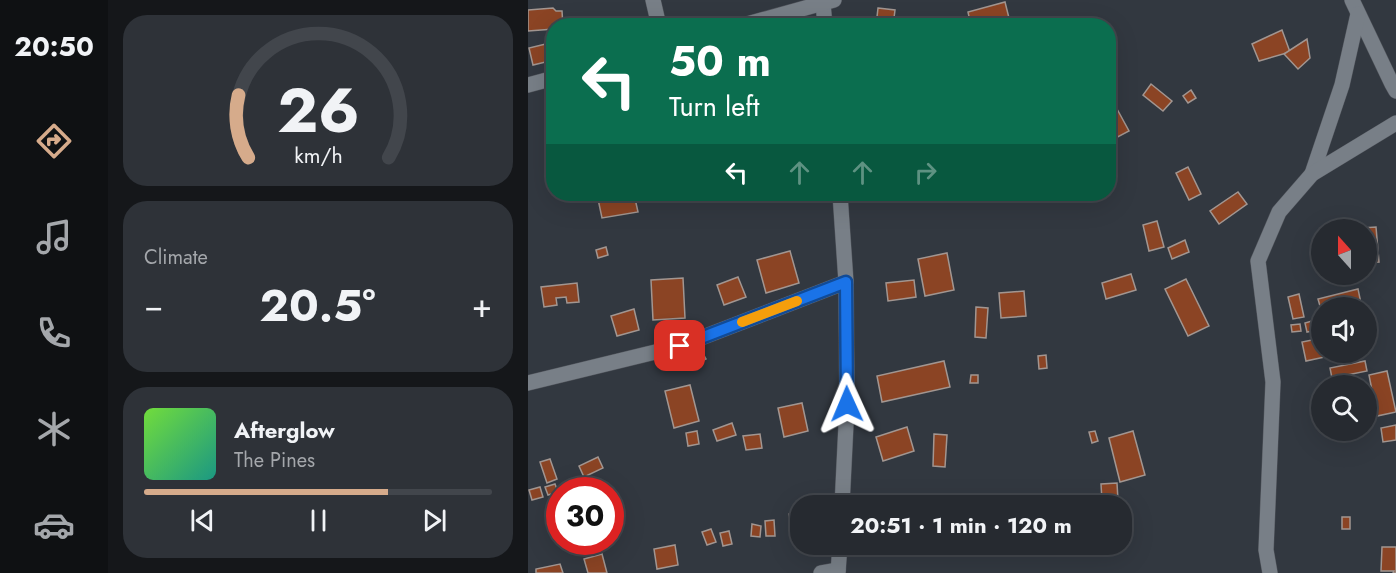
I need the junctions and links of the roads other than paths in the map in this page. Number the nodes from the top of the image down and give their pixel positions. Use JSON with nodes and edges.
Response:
{"nodes":[{"id":1,"x":653,"y":0,"type":"edge"},
{"id":2,"x":828,"y":2,"type":"edge"},
{"id":3,"x":1355,"y":7,"type":"edge"},
{"id":4,"x":657,"y":18,"type":"edge"},
{"id":5,"x":769,"y":18,"type":"edge"},
{"id":6,"x":826,"y":18,"type":"edge"},
{"id":7,"x":546,"y":80,"type":"edge"},
{"id":8,"x":528,"y":85,"type":"edge"},
{"id":9,"x":1396,"y":91,"type":"edge"},
{"id":10,"x":1396,"y":123,"type":"edge"},
{"id":11,"x":1312,"y":174,"type":"junction"},
{"id":12,"x":840,"y":201,"type":"edge"},
{"id":13,"x":846,"y":282,"type":"junction"},
{"id":14,"x":528,"y":383,"type":"edge"},
{"id":15,"x":843,"y":495,"type":"edge"},
{"id":16,"x":839,"y":555,"type":"edge"},
{"id":17,"x":838,"y":571,"type":"edge"},
{"id":18,"x":820,"y":573,"type":"edge"},
{"id":19,"x":1270,"y":573,"type":"edge"}],
"edges":[{"from":1,"to":4,"type":"street"},
{"from":2,"to":5,"type":"street"},
{"from":2,"to":6,"type":"street"},
{"from":3,"to":9,"type":"street"},
{"from":3,"to":11,"type":"street"},
{"from":7,"to":8,"type":"street"},
{"from":10,"to":11,"type":"street"},
{"from":11,"to":19,"type":"street"},
{"from":12,"to":13,"type":"street"},
{"from":13,"to":14,"type":"street"},
{"from":13,"to":15,"type":"street"},
{"from":16,"to":17,"type":"street"},
{"from":17,"to":18,"type":"street"}]}
